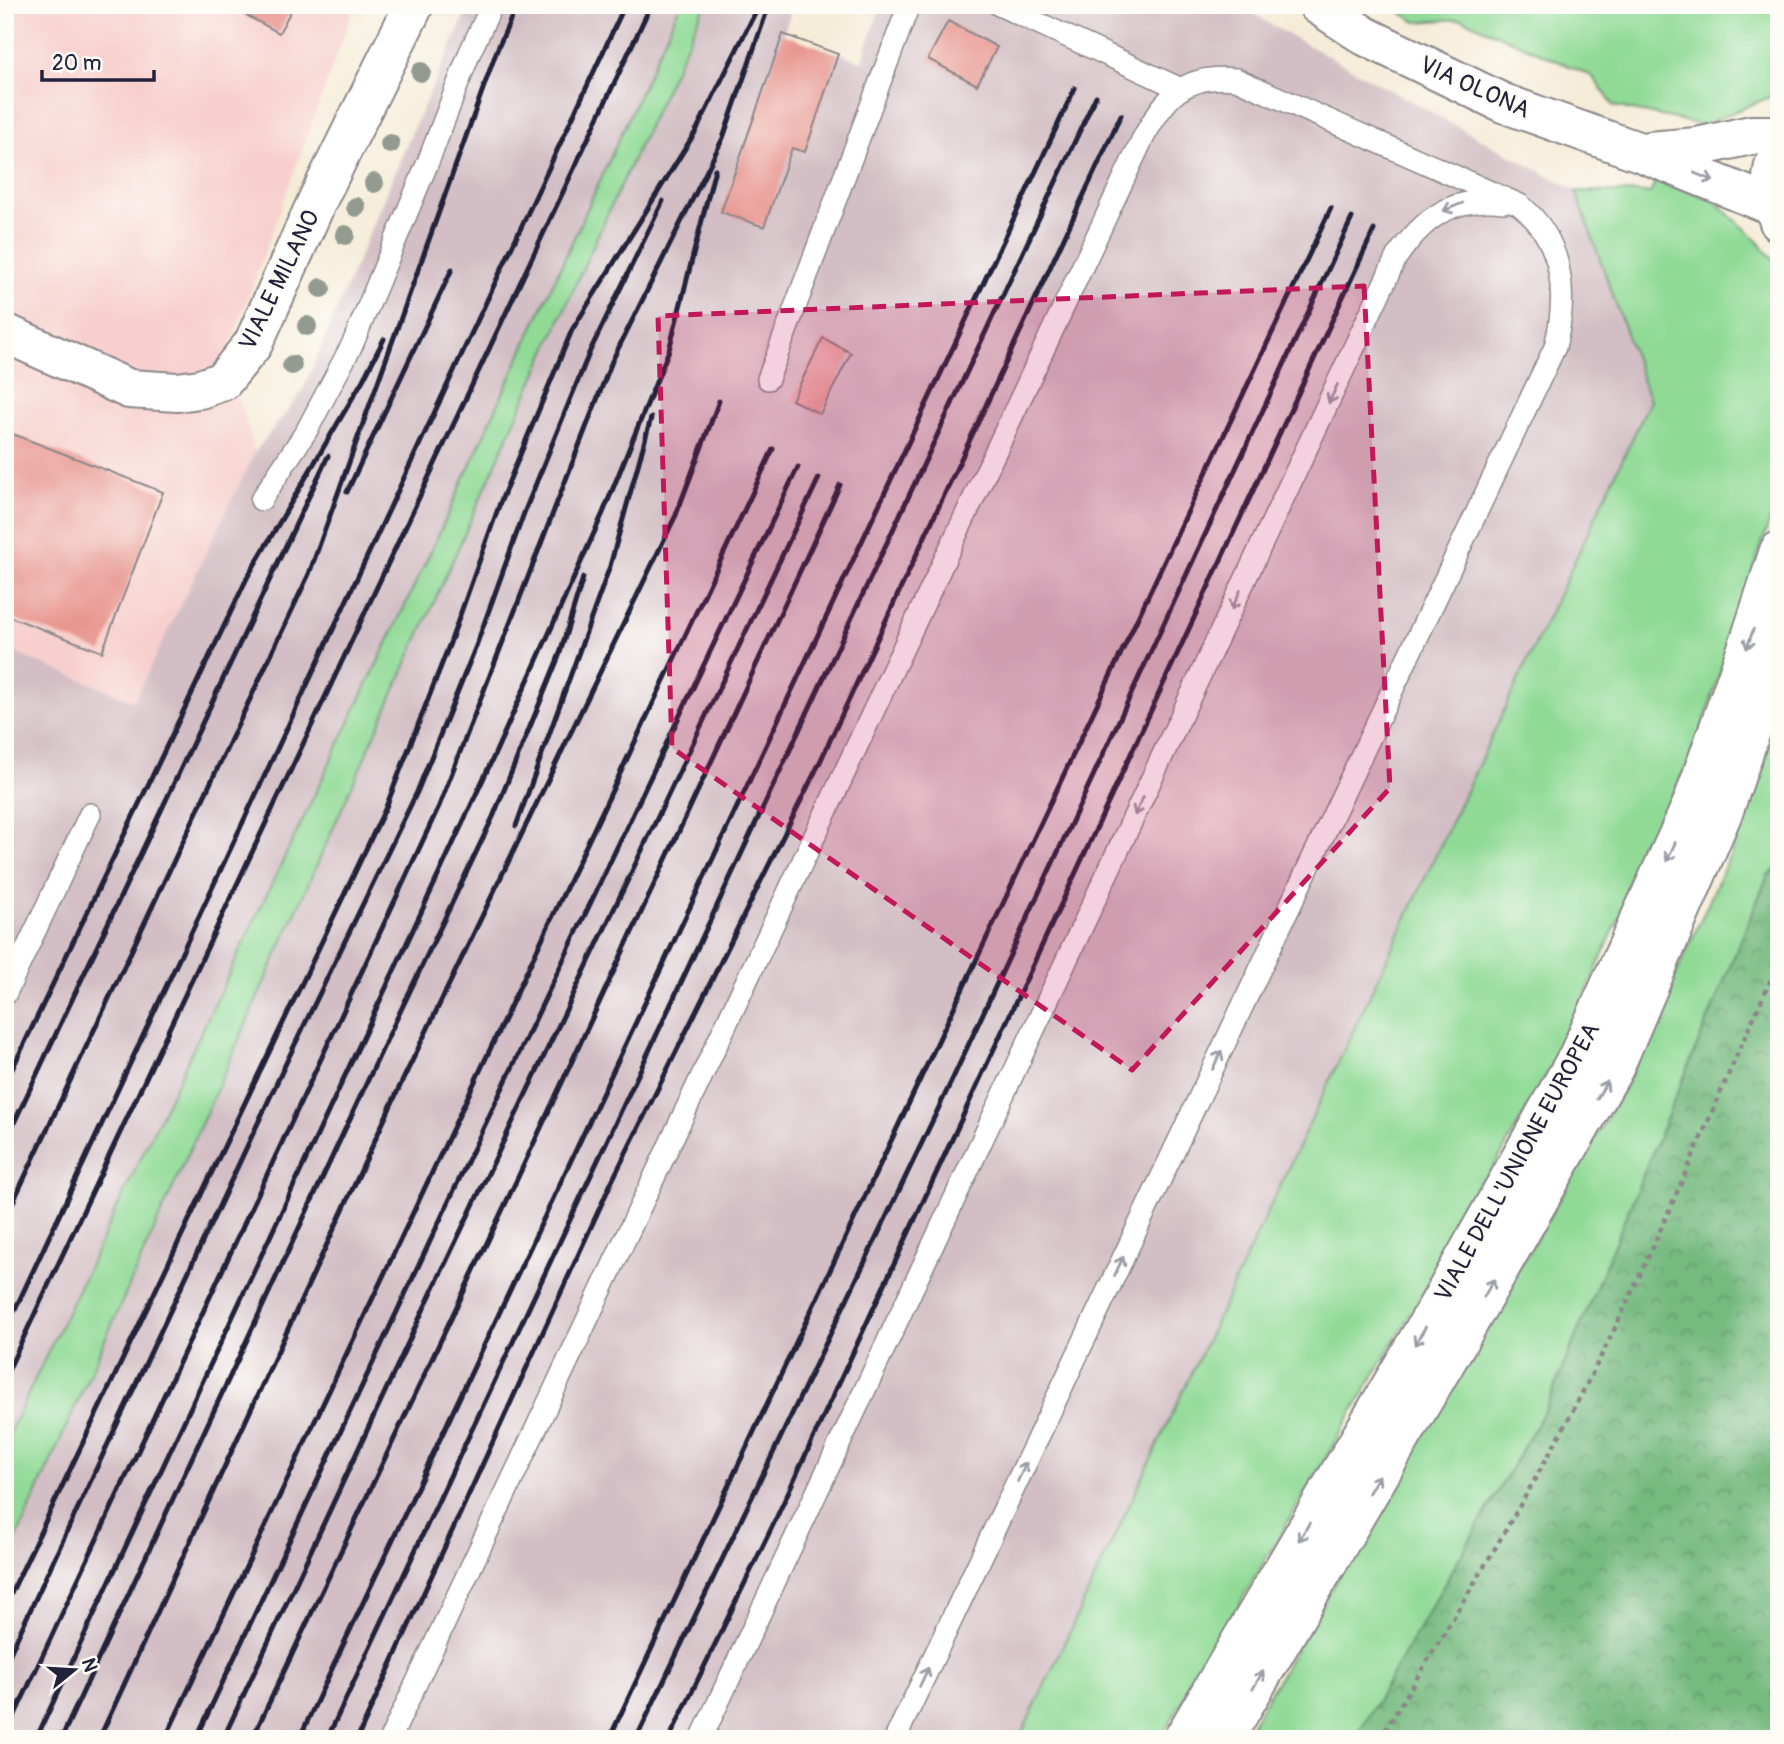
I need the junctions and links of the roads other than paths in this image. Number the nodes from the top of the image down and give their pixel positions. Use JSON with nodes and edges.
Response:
{"nodes":[{"id":1,"x":414,"y":5,"type":"edge"},
{"id":2,"x":492,"y":5,"type":"edge"},
{"id":3,"x":909,"y":5,"type":"edge"},
{"id":4,"x":999,"y":5,"type":"edge"},
{"id":5,"x":1318,"y":5,"type":"edge"},
{"id":6,"x":1181,"y":89,"type":"junction"},
{"id":7,"x":1779,"y":135,"type":"edge"},
{"id":8,"x":1640,"y":152,"type":"junction"},
{"id":9,"x":1779,"y":152,"type":"edge"},
{"id":10,"x":1520,"y":205,"type":"junction"},
{"id":11,"x":1776,"y":214,"type":"edge"},
{"id":12,"x":5,"y":333,"type":"edge"},
{"id":13,"x":768,"y":379,"type":"dead end"},
{"id":14,"x":261,"y":500,"type":"dead end"},
{"id":15,"x":1779,"y":551,"type":"edge"},
{"id":16,"x":1779,"y":650,"type":"edge"},
{"id":17,"x":90,"y":814,"type":"dead end"},
{"id":18,"x":5,"y":995,"type":"edge"},
{"id":19,"x":390,"y":1739,"type":"edge"},
{"id":20,"x":701,"y":1739,"type":"edge"},
{"id":21,"x":895,"y":1739,"type":"edge"},
{"id":22,"x":1183,"y":1739,"type":"edge"},
{"id":23,"x":1224,"y":1739,"type":"edge"}],
"edges":[{"from":1,"to":12,"type":"street","name":"VIALE MILANO"},
{"from":2,"to":14,"type":"lane"},
{"from":3,"to":13,"type":"lane"},
{"from":4,"to":6,"type":"lane"},
{"from":5,"to":8,"type":"street","name":"VIA OLONA"},
{"from":6,"to":10,"type":"lane"},
{"from":6,"to":19,"type":"lane"},
{"from":7,"to":8,"type":"street","name":"VIA OLONA"},
{"from":8,"to":11,"type":"street","name":"VIA OLONA","one_way":true},
{"from":9,"to":11,"type":"street"},
{"from":10,"to":20,"type":"lane","one_way":true},
{"from":21,"to":10,"type":"lane","one_way":true},
{"from":15,"to":22,"type":"street","name":"VIALE DELL'UNIONE EUROPEA","one_way":true},
{"from":23,"to":16,"type":"street","name":"VIALE DELL'UNIONE EUROPEA","one_way":true},
{"from":17,"to":18,"type":"lane"}]}
